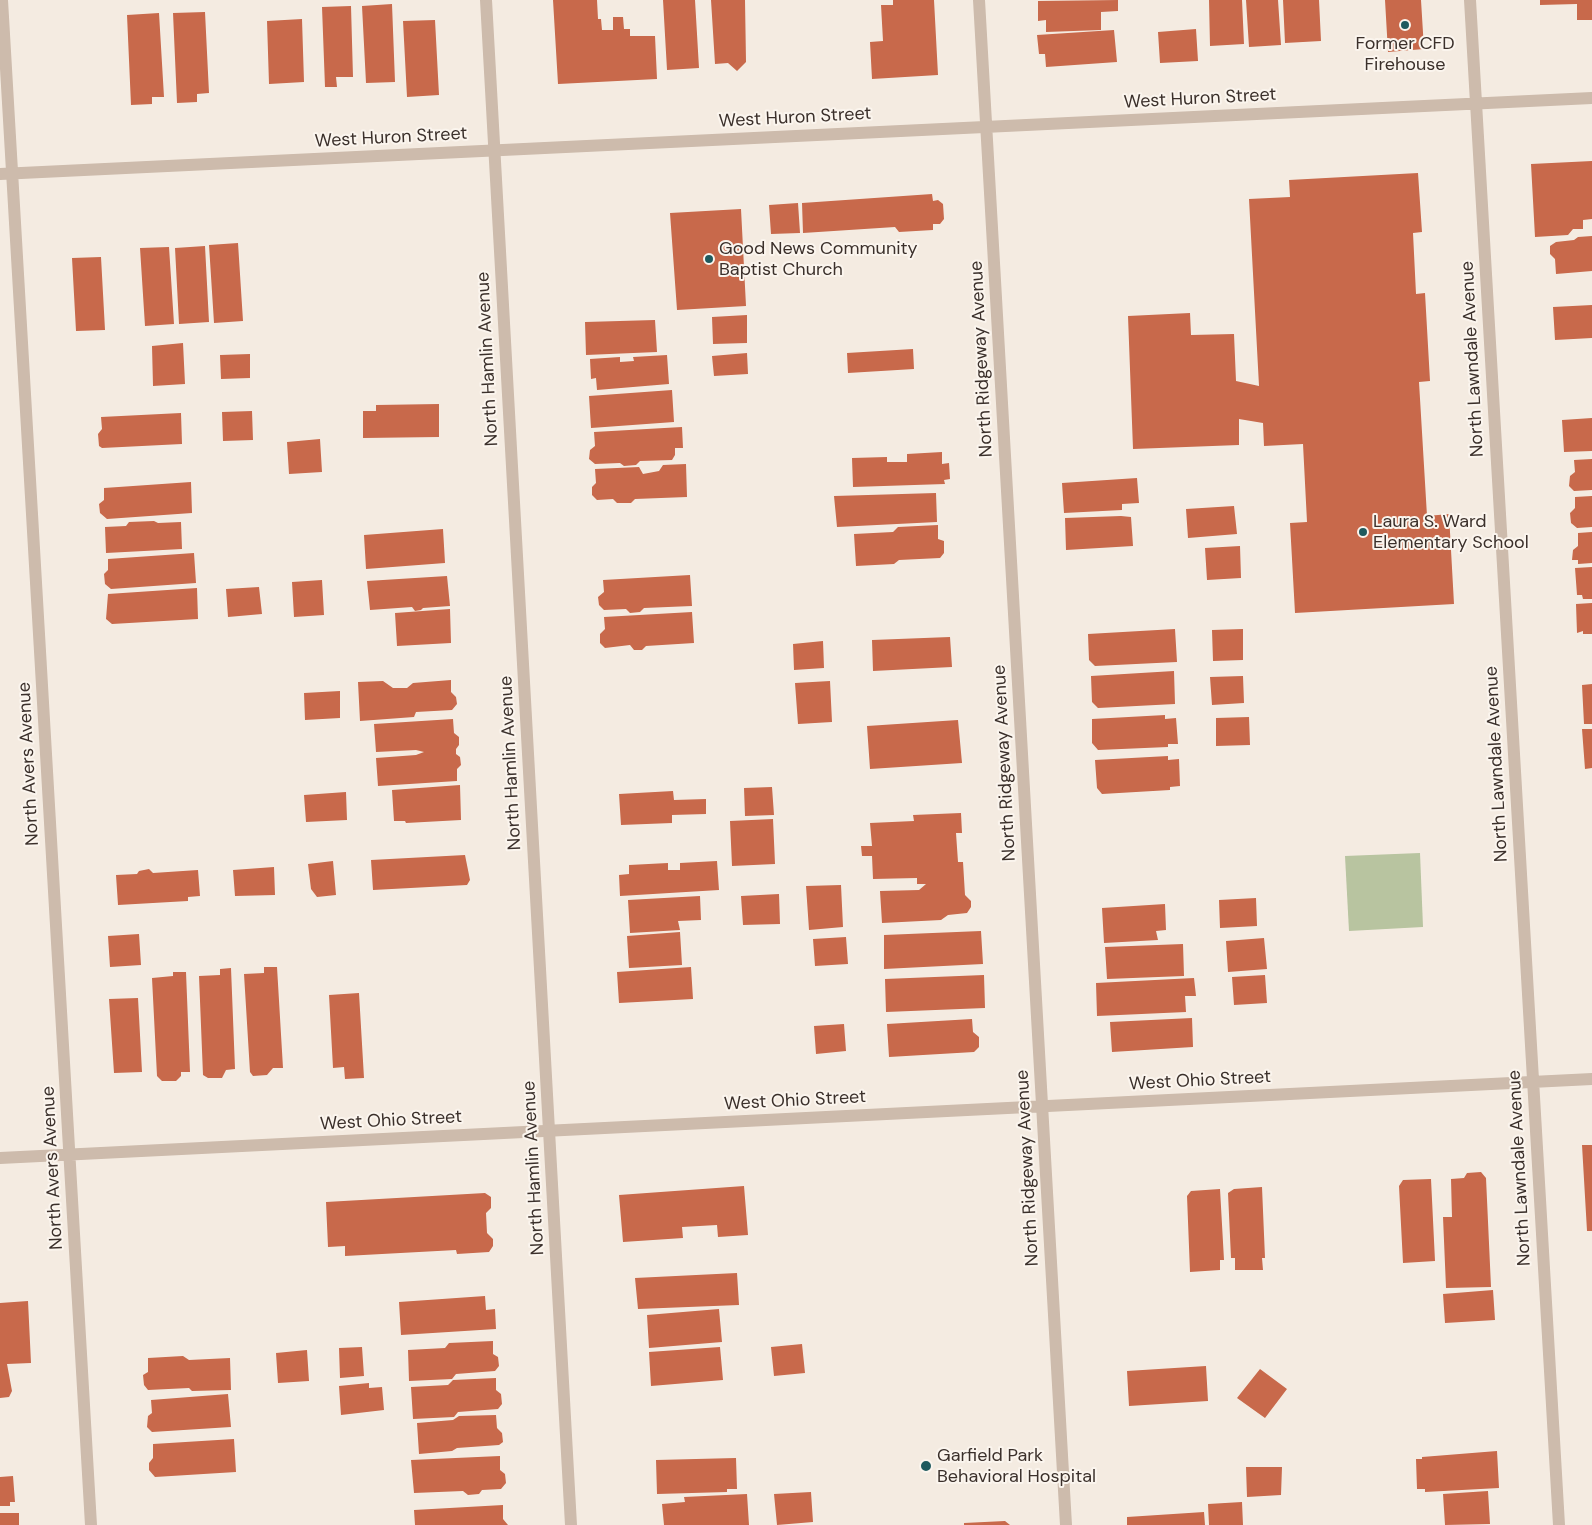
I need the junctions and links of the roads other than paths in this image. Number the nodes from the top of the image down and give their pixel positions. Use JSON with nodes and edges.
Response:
{"nodes":[{"id":1,"x":2,"y":0,"type":"edge"},
{"id":2,"x":486,"y":0,"type":"edge"},
{"id":3,"x":979,"y":0,"type":"edge"},
{"id":4,"x":1470,"y":0,"type":"edge"},
{"id":5,"x":1592,"y":98,"type":"edge"},
{"id":6,"x":1476,"y":104,"type":"junction"},
{"id":7,"x":986,"y":127,"type":"junction"},
{"id":8,"x":494,"y":150,"type":"junction"},
{"id":9,"x":6,"y":173,"type":"edge"},
{"id":10,"x":1592,"y":1079,"type":"edge"},
{"id":11,"x":1533,"y":1082,"type":"junction"},
{"id":12,"x":1042,"y":1106,"type":"junction"},
{"id":13,"x":549,"y":1131,"type":"junction"},
{"id":14,"x":69,"y":1155,"type":"junction"},
{"id":15,"x":0,"y":1158,"type":"edge"},
{"id":16,"x":91,"y":1525,"type":"edge"},
{"id":17,"x":571,"y":1525,"type":"edge"},
{"id":18,"x":1066,"y":1525,"type":"edge"},
{"id":19,"x":1559,"y":1525,"type":"edge"}],
"edges":[{"from":1,"to":9,"type":"street","name":"North Avers Avenue"},
{"from":2,"to":8,"type":"street","name":"North Hamlin Avenue"},
{"from":3,"to":7,"type":"street","name":"North Ridgeway Avenue"},
{"from":4,"to":6,"type":"street","name":"North Lawndale Avenue"},
{"from":5,"to":6,"type":"street","name":"West Huron Street"},
{"from":6,"to":7,"type":"street","name":"West Huron Street"},
{"from":6,"to":11,"type":"street","name":"North Lawndale Avenue"},
{"from":7,"to":8,"type":"street","name":"West Huron Street"},
{"from":7,"to":12,"type":"street","name":"North Ridgeway Avenue"},
{"from":8,"to":9,"type":"street","name":"West Huron Street"},
{"from":8,"to":13,"type":"street","name":"North Hamlin Avenue"},
{"from":9,"to":14,"type":"street","name":"North Avers Avenue"},
{"from":10,"to":11,"type":"street","name":"West Ohio Street"},
{"from":11,"to":12,"type":"street","name":"West Ohio Street"},
{"from":11,"to":19,"type":"street","name":"North Lawndale Avenue"},
{"from":12,"to":13,"type":"street","name":"West Ohio Street"},
{"from":12,"to":18,"type":"street","name":"North Ridgeway Avenue"},
{"from":13,"to":14,"type":"street","name":"West Ohio Street"},
{"from":13,"to":17,"type":"street","name":"North Hamlin Avenue"},
{"from":14,"to":15,"type":"street","name":"West Ohio Street"},
{"from":14,"to":16,"type":"street","name":"North Avers Avenue"}]}
